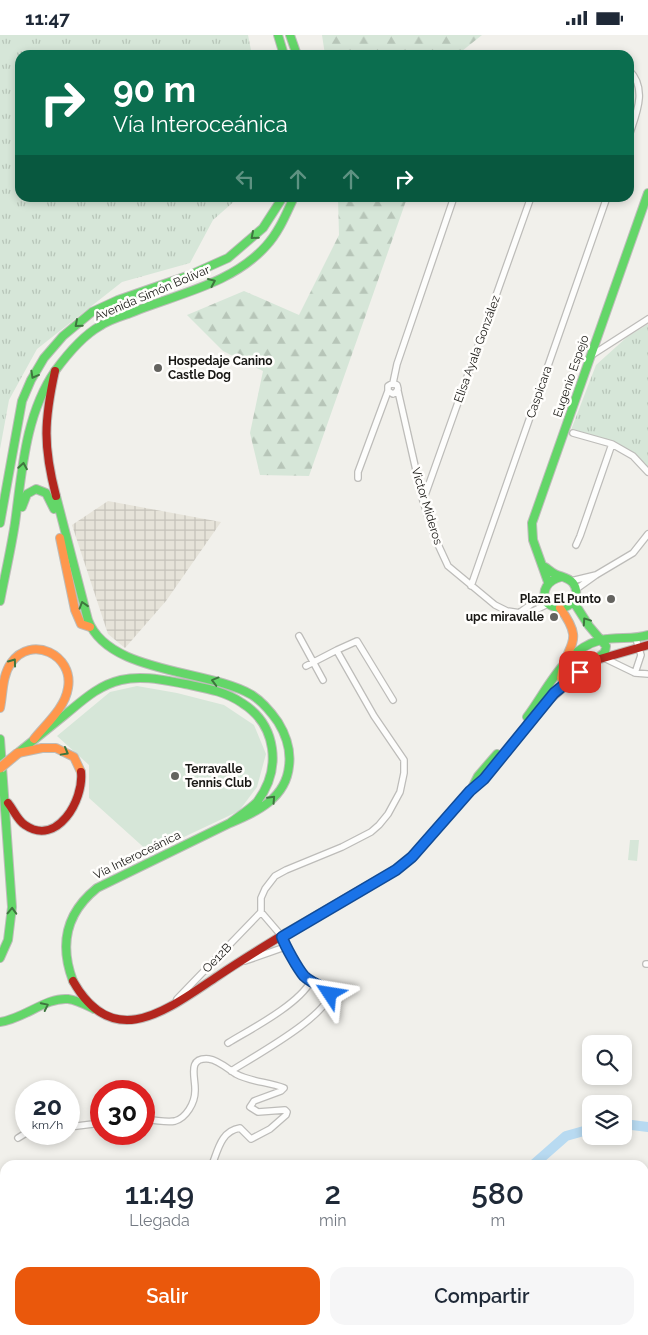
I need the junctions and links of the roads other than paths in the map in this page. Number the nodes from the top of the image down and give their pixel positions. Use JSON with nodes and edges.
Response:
{"nodes":[{"id":1,"x":278,"y":35,"type":"edge"},
{"id":2,"x":290,"y":35,"type":"edge"},
{"id":3,"x":282,"y":50,"type":"edge"},
{"id":4,"x":295,"y":50,"type":"edge"},
{"id":5,"x":634,"y":76,"type":"edge"},
{"id":6,"x":634,"y":122,"type":"edge"},
{"id":7,"x":648,"y":193,"type":"edge"},
{"id":8,"x":280,"y":202,"type":"edge"},
{"id":9,"x":292,"y":202,"type":"edge"},
{"id":10,"x":452,"y":202,"type":"edge"},
{"id":11,"x":529,"y":202,"type":"edge"},
{"id":12,"x":605,"y":202,"type":"edge"},
{"id":13,"x":648,"y":319,"type":"edge"},
{"id":14,"x":592,"y":355,"type":"junction"},
{"id":15,"x":55,"y":371,"type":"junction"},
{"id":16,"x":393,"y":383,"type":"junction"},
{"id":17,"x":388,"y":391,"type":"junction"},
{"id":18,"x":398,"y":391,"type":"junction"},
{"id":19,"x":573,"y":433,"type":"dead end"},
{"id":20,"x":612,"y":444,"type":"junction"},
{"id":21,"x":648,"y":472,"type":"edge"},
{"id":22,"x":430,"y":477,"type":"junction"},
{"id":23,"x":358,"y":478,"type":"dead end"},
{"id":24,"x":417,"y":478,"type":"junction"},
{"id":25,"x":423,"y":501,"type":"junction"},
{"id":26,"x":0,"y":523,"type":"edge"},
{"id":27,"x":13,"y":534,"type":"junction"},
{"id":28,"x":648,"y":534,"type":"edge"},
{"id":29,"x":576,"y":545,"type":"dead end"},
{"id":30,"x":544,"y":567,"type":"junction"},
{"id":31,"x":596,"y":575,"type":"junction"},
{"id":32,"x":561,"y":577,"type":"junction"},
{"id":33,"x":571,"y":581,"type":"junction"},
{"id":34,"x":548,"y":582,"type":"junction"},
{"id":35,"x":471,"y":586,"type":"junction"},
{"id":36,"x":575,"y":590,"type":"junction"},
{"id":37,"x":546,"y":599,"type":"junction"},
{"id":38,"x":0,"y":601,"type":"edge"},
{"id":39,"x":573,"y":601,"type":"junction"},
{"id":40,"x":560,"y":608,"type":"junction"},
{"id":41,"x":90,"y":627,"type":"junction"},
{"id":42,"x":648,"y":635,"type":"edge"},
{"id":43,"x":299,"y":636,"type":"dead end"},
{"id":44,"x":601,"y":640,"type":"junction"},
{"id":45,"x":641,"y":644,"type":"edge"},
{"id":46,"x":337,"y":650,"type":"junction"},
{"id":47,"x":604,"y":658,"type":"junction"},
{"id":48,"x":593,"y":661,"type":"junction"},
{"id":49,"x":313,"y":662,"type":"junction"},
{"id":50,"x":563,"y":663,"type":"junction"},
{"id":51,"x":306,"y":666,"type":"dead end"},
{"id":52,"x":635,"y":673,"type":"junction"},
{"id":53,"x":648,"y":674,"type":"edge"},
{"id":54,"x":323,"y":680,"type":"dead end"},
{"id":55,"x":566,"y":683,"type":"junction"},
{"id":56,"x":393,"y":700,"type":"dead end"},
{"id":57,"x":0,"y":708,"type":"edge"},
{"id":58,"x":0,"y":739,"type":"edge"},
{"id":59,"x":34,"y":739,"type":"junction"},
{"id":60,"x":18,"y":753,"type":"junction"},
{"id":61,"x":0,"y":769,"type":"edge"},
{"id":62,"x":470,"y":791,"type":"junction"},
{"id":63,"x":5,"y":797,"type":"junction"},
{"id":64,"x":230,"y":823,"type":"junction"},
{"id":65,"x":261,"y":912,"type":"junction"},
{"id":66,"x":282,"y":937,"type":"junction"},
{"id":67,"x":285,"y":947,"type":"junction"},
{"id":68,"x":0,"y":958,"type":"edge"},
{"id":69,"x":236,"y":963,"type":"junction"},
{"id":70,"x":311,"y":981,"type":"junction"},
{"id":71,"x":172,"y":1004,"type":"junction"},
{"id":72,"x":94,"y":1009,"type":"junction"},
{"id":73,"x":0,"y":1022,"type":"edge"},
{"id":74,"x":228,"y":1043,"type":"dead end"},
{"id":75,"x":231,"y":1071,"type":"junction"},
{"id":76,"x":155,"y":1120,"type":"edge"},
{"id":77,"x":214,"y":1160,"type":"edge"}],
"edges":[{"from":1,"to":3,"type":"main road"},
{"from":2,"to":4,"type":"main road"},
{"from":5,"to":6,"type":"street"},
{"from":7,"to":14,"type":"main road","name":"Eugenio Espejo"},
{"from":8,"to":26,"type":"main road","name":"Avenida Simón Bolívar","one_way":true},
{"from":15,"to":9,"type":"main road","name":"Avenida Simón Bolívar","one_way":true},
{"from":10,"to":16,"type":"street"},
{"from":11,"to":22,"type":"street","name":"Elisa Ayala González"},
{"from":12,"to":35,"type":"street","name":"Caspicara"},
{"from":13,"to":14,"type":"street"},
{"from":14,"to":30,"type":"main road","name":"Eugenio Espejo"},
{"from":27,"to":15,"type":"main road","name":"Avenida Simón Bolívar","one_way":true},
{"from":41,"to":15,"type":"main road","one_way":true},
{"from":16,"to":17,"type":"street"},
{"from":16,"to":18,"type":"street","name":"Victor Mideros"},
{"from":17,"to":18,"type":"street"},
{"from":17,"to":23,"type":"street"},
{"from":18,"to":24,"type":"street","name":"Victor Mideros"},
{"from":19,"to":20,"type":"street"},
{"from":20,"to":21,"type":"street"},
{"from":20,"to":29,"type":"street"},
{"from":22,"to":24,"type":"street"},
{"from":22,"to":25,"type":"street","name":"Elisa Ayala González"},
{"from":24,"to":25,"type":"street","name":"Victor Mideros"},
{"from":25,"to":35,"type":"street","name":"Victor Mideros"},
{"from":27,"to":38,"type":"main road","name":"Avenida Simón Bolívar"},
{"from":27,"to":41,"type":"main road"},
{"from":28,"to":31,"type":"street"},
{"from":30,"to":32,"type":"main road"},
{"from":30,"to":34,"type":"main road","name":"Eugenio Espejo"},
{"from":31,"to":33,"type":"street"},
{"from":31,"to":36,"type":"street"},
{"from":32,"to":33,"type":"main road"},
{"from":32,"to":34,"type":"main road"},
{"from":33,"to":36,"type":"main road"},
{"from":34,"to":37,"type":"main road"},
{"from":35,"to":37,"type":"street","name":"Victor Mideros"},
{"from":36,"to":39,"type":"main road"},
{"from":37,"to":40,"type":"main road"},
{"from":39,"to":40,"type":"main road"},
{"from":44,"to":39,"type":"main road","one_way":true},
{"from":40,"to":50,"type":"main road"},
{"from":64,"to":41,"type":"main road","one_way":true},
{"from":42,"to":45,"type":"main road"},
{"from":43,"to":49,"type":"street"},
{"from":44,"to":45,"type":"main road"},
{"from":44,"to":48,"type":"main road"},
{"from":44,"to":50,"type":"main road"},
{"from":45,"to":47,"type":"main road"},
{"from":45,"to":52,"type":"street"},
{"from":46,"to":49,"type":"street"},
{"from":46,"to":56,"type":"street"},
{"from":46,"to":65,"type":"street"},
{"from":47,"to":48,"type":"main road"},
{"from":47,"to":52,"type":"street"},
{"from":48,"to":55,"type":"main road"},
{"from":49,"to":51,"type":"street"},
{"from":49,"to":54,"type":"street"},
{"from":50,"to":55,"type":"main road"},
{"from":50,"to":62,"type":"main road"},
{"from":52,"to":53,"type":"street"},
{"from":55,"to":62,"type":"main road"},
{"from":57,"to":59,"type":"main road","one_way":true},
{"from":58,"to":63,"type":"main road"},
{"from":59,"to":60,"type":"main road","name":"Vía Interoceánica"},
{"from":59,"to":64,"type":"main road","name":"Vía Interoceánica"},
{"from":60,"to":61,"type":"main road","name":"Vía Interoceánica","bridge":true},
{"from":60,"to":63,"type":"main road","one_way":true},
{"from":62,"to":66,"type":"main road"},
{"from":68,"to":63,"type":"main road","one_way":true},
{"from":64,"to":72,"type":"main road","name":"Vía Interoceánica"},
{"from":65,"to":66,"type":"street"},
{"from":65,"to":71,"type":"street","name":"Oe12B"},
{"from":66,"to":67,"type":"street"},
{"from":66,"to":69,"type":"main road"},
{"from":67,"to":69,"type":"street"},
{"from":67,"to":70,"type":"street"},
{"from":69,"to":71,"type":"main road"},
{"from":70,"to":74,"type":"street"},
{"from":70,"to":75,"type":"street"},
{"from":71,"to":72,"type":"main road"},
{"from":73,"to":72,"type":"main road","one_way":true},
{"from":75,"to":76,"type":"street"},
{"from":75,"to":77,"type":"street"}]}
